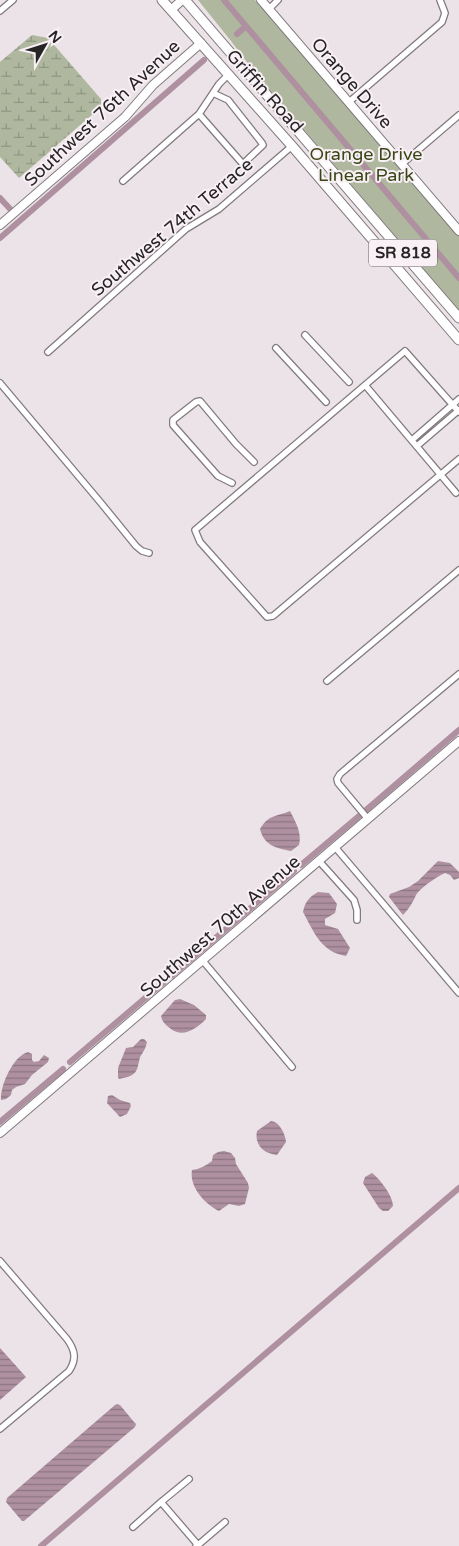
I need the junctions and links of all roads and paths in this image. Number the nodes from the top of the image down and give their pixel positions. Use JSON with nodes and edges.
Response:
{"nodes":[{"id":1,"x":13,"y":0,"type":"edge"},
{"id":2,"x":183,"y":0,"type":"edge"},
{"id":3,"x":261,"y":0,"type":"edge"},
{"id":4,"x":278,"y":0,"type":"edge"},
{"id":5,"x":440,"y":0,"type":"edge"},
{"id":6,"x":166,"y":3,"type":"edge"},
{"id":7,"x":269,"y":9,"type":"junction"},
{"id":8,"x":0,"y":11,"type":"edge"},
{"id":9,"x":201,"y":43,"type":"junction"},
{"id":10,"x":229,"y":74,"type":"junction"},
{"id":11,"x":213,"y":93,"type":"junction"},
{"id":12,"x":350,"y":102,"type":"junction"},
{"id":13,"x":199,"y":114,"type":"junction"},
{"id":14,"x":459,"y":115,"type":"edge"},
{"id":15,"x":279,"y":131,"type":"junction"},
{"id":16,"x":298,"y":131,"type":"junction"},
{"id":17,"x":292,"y":146,"type":"junction"},
{"id":18,"x":314,"y":149,"type":"junction"},
{"id":19,"x":402,"y":164,"type":"junction"},
{"id":20,"x":123,"y":181,"type":"dead end"},
{"id":21,"x":0,"y":225,"type":"edge"},
{"id":22,"x":458,"y":229,"type":"edge"},
{"id":23,"x":459,"y":318,"type":"edge"},
{"id":24,"x":306,"y":335,"type":"dead end"},
{"id":25,"x":459,"y":340,"type":"edge"},
{"id":26,"x":276,"y":348,"type":"dead end"},
{"id":27,"x":48,"y":352,"type":"dead end"},
{"id":28,"x":349,"y":382,"type":"dead end"},
{"id":29,"x":0,"y":383,"type":"edge"},
{"id":30,"x":365,"y":385,"type":"junction"},
{"id":31,"x":459,"y":399,"type":"edge"},
{"id":32,"x":326,"y":402,"type":"dead end"},
{"id":33,"x":453,"y":405,"type":"junction"},
{"id":34,"x":459,"y":411,"type":"edge"},
{"id":35,"x":412,"y":440,"type":"junction"},
{"id":36,"x":417,"y":446,"type":"junction"},
{"id":37,"x":459,"y":459,"type":"edge"},
{"id":38,"x":254,"y":462,"type":"dead end"},
{"id":39,"x":441,"y":474,"type":"junction"},
{"id":40,"x":232,"y":483,"type":"dead end"},
{"id":41,"x":456,"y":493,"type":"dead end"},
{"id":42,"x":149,"y":553,"type":"dead end"},
{"id":43,"x":459,"y":570,"type":"edge"},
{"id":44,"x":459,"y":674,"type":"edge"},
{"id":45,"x":327,"y":681,"type":"dead end"},
{"id":46,"x":459,"y":741,"type":"edge"},
{"id":47,"x":368,"y":819,"type":"junction"},
{"id":48,"x":336,"y":847,"type":"junction"},
{"id":49,"x":319,"y":861,"type":"junction"},
{"id":50,"x":357,"y":920,"type":"dead end"},
{"id":51,"x":203,"y":961,"type":"junction"},
{"id":52,"x":459,"y":993,"type":"edge"},
{"id":53,"x":292,"y":1067,"type":"dead end"},
{"id":54,"x":0,"y":1133,"type":"edge"},
{"id":55,"x":0,"y":1261,"type":"edge"},
{"id":56,"x":0,"y":1429,"type":"edge"},
{"id":57,"x":189,"y":1479,"type":"dead end"},
{"id":58,"x":162,"y":1502,"type":"junction"},
{"id":59,"x":225,"y":1522,"type":"dead end"},
{"id":60,"x":133,"y":1527,"type":"dead end"},
{"id":61,"x":197,"y":1545,"type":"edge"}],
"edges":[{"from":1,"to":8,"type":"street"},
{"from":2,"to":6,"type":"street"},
{"from":2,"to":16,"type":"main road","name":"Griffin Road","number":"SR 818"},
{"from":3,"to":7,"type":"street","name":"Orange Drive"},
{"from":4,"to":7,"type":"street"},
{"from":5,"to":12,"type":"street"},
{"from":6,"to":9,"type":"main road","name":"Griffin Road","number":"SR 818"},
{"from":7,"to":12,"type":"street","name":"Orange Drive"},
{"from":9,"to":10,"type":"main road","name":"Griffin Road","number":"SR 818"},
{"from":9,"to":21,"type":"street","name":"Southwest 76th Avenue"},
{"from":10,"to":11,"type":"street"},
{"from":10,"to":15,"type":"main road","name":"Griffin Road","number":"SR 818"},
{"from":11,"to":13,"type":"street"},
{"from":11,"to":13,"type":"street"},
{"from":12,"to":19,"type":"street","name":"Orange Drive"},
{"from":13,"to":20,"type":"street"},
{"from":14,"to":19,"type":"street"},
{"from":15,"to":16,"type":"main road"},
{"from":15,"to":17,"type":"main road","name":"Griffin Road","number":"SR 818"},
{"from":16,"to":18,"type":"main road","name":"Griffin Road","number":"SR 818"},
{"from":17,"to":18,"type":"main road"},
{"from":17,"to":25,"type":"main road","name":"Griffin Road","number":"SR 818"},
{"from":17,"to":27,"type":"street","name":"Southwest 74th Terrace"},
{"from":18,"to":23,"type":"main road","name":"Griffin Road","number":"SR 818"},
{"from":19,"to":22,"type":"street","name":"Orange Drive"},
{"from":24,"to":28,"type":"street"},
{"from":26,"to":32,"type":"street"},
{"from":29,"to":42,"type":"street"},
{"from":30,"to":33,"type":"street"},
{"from":30,"to":35,"type":"street"},
{"from":30,"to":39,"type":"street"},
{"from":31,"to":33,"type":"street"},
{"from":33,"to":34,"type":"street"},
{"from":33,"to":35,"type":"street"},
{"from":34,"to":36,"type":"street"},
{"from":35,"to":36,"type":"street"},
{"from":36,"to":39,"type":"street"},
{"from":37,"to":39,"type":"street"},
{"from":38,"to":40,"type":"street"},
{"from":39,"to":41,"type":"street"},
{"from":43,"to":45,"type":"street"},
{"from":44,"to":47,"type":"street"},
{"from":46,"to":47,"type":"street","name":"Southwest 70th Avenue"},
{"from":47,"to":48,"type":"street","name":"Southwest 70th Avenue"},
{"from":48,"to":49,"type":"street","name":"Southwest 70th Avenue"},
{"from":48,"to":52,"type":"street"},
{"from":49,"to":50,"type":"street"},
{"from":49,"to":51,"type":"street","name":"Southwest 70th Avenue"},
{"from":51,"to":53,"type":"street"},
{"from":51,"to":54,"type":"street","name":"Southwest 70th Avenue"},
{"from":55,"to":56,"type":"street"},
{"from":57,"to":58,"type":"street"},
{"from":58,"to":60,"type":"street"},
{"from":58,"to":61,"type":"street"},
{"from":59,"to":61,"type":"street"}]}
